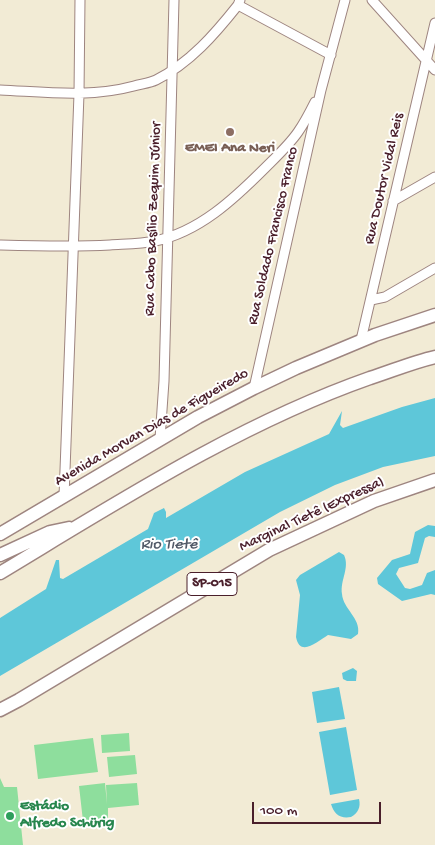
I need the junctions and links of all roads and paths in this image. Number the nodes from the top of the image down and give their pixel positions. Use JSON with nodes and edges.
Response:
{"nodes":[{"id":1,"x":80,"y":0,"type":"edge"},
{"id":2,"x":174,"y":0,"type":"edge"},
{"id":3,"x":345,"y":0,"type":"edge"},
{"id":4,"x":372,"y":0,"type":"edge"},
{"id":5,"x":239,"y":2,"type":"edge"},
{"id":6,"x":435,"y":23,"type":"edge"},
{"id":7,"x":330,"y":55,"type":"junction"},
{"id":8,"x":426,"y":60,"type":"junction"},
{"id":9,"x":435,"y":70,"type":"edge"},
{"id":10,"x":172,"y":71,"type":"junction"},
{"id":11,"x":0,"y":90,"type":"edge"},
{"id":12,"x":321,"y":90,"type":"junction"},
{"id":13,"x":79,"y":94,"type":"junction"},
{"id":14,"x":435,"y":177,"type":"edge"},
{"id":15,"x":393,"y":201,"type":"junction"},
{"id":16,"x":167,"y":238,"type":"junction"},
{"id":17,"x":0,"y":245,"type":"edge"},
{"id":18,"x":73,"y":246,"type":"junction"},
{"id":19,"x":435,"y":268,"type":"edge"},
{"id":20,"x":371,"y":300,"type":"junction"},
{"id":21,"x":435,"y":315,"type":"edge"},
{"id":22,"x":361,"y":340,"type":"junction"},
{"id":23,"x":435,"y":357,"type":"edge"},
{"id":24,"x":254,"y":388,"type":"junction"},
{"id":25,"x":160,"y":439,"type":"junction"},
{"id":26,"x":435,"y":480,"type":"edge"},
{"id":27,"x":64,"y":497,"type":"junction"},
{"id":28,"x":78,"y":526,"type":"junction"},
{"id":29,"x":0,"y":534,"type":"edge"},
{"id":30,"x":0,"y":555,"type":"edge"},
{"id":31,"x":0,"y":574,"type":"edge"},
{"id":32,"x":0,"y":710,"type":"edge"}],
"edges":[{"from":1,"to":13,"type":"street"},
{"from":2,"to":10,"type":"street","name":"Rua Cabo Basílio Zequim Júnior"},
{"from":3,"to":7,"type":"street"},
{"from":4,"to":8,"type":"street"},
{"from":5,"to":7,"type":"street"},
{"from":5,"to":10,"type":"street"},
{"from":6,"to":8,"type":"street","name":"Rua Doutor Vidal Reis"},
{"from":7,"to":12,"type":"street"},
{"from":8,"to":9,"type":"street"},
{"from":8,"to":15,"type":"street","name":"Rua Doutor Vidal Reis"},
{"from":10,"to":13,"type":"street"},
{"from":10,"to":16,"type":"street","name":"Rua Cabo Basílio Zequim Júnior"},
{"from":11,"to":13,"type":"street"},
{"from":12,"to":16,"type":"street"},
{"from":12,"to":24,"type":"street","name":"Rua Soldado Francisco Franco"},
{"from":13,"to":18,"type":"street"},
{"from":14,"to":15,"type":"street"},
{"from":15,"to":20,"type":"street","name":"Rua Doutor Vidal Reis"},
{"from":16,"to":18,"type":"street"},
{"from":16,"to":25,"type":"street","name":"Rua Cabo Basílio Zequim Júnior"},
{"from":17,"to":18,"type":"street"},
{"from":18,"to":27,"type":"street"},
{"from":19,"to":20,"type":"street"},
{"from":20,"to":22,"type":"street","name":"Rua Doutor Vidal Reis"},
{"from":21,"to":22,"type":"highway","name":"Avenida Morvan Dias de Figueiredo"},
{"from":22,"to":24,"type":"highway","name":"Avenida Morvan Dias de Figueiredo"},
{"from":23,"to":28,"type":"highway"},
{"from":24,"to":25,"type":"highway","name":"Avenida Morvan Dias de Figueiredo"},
{"from":25,"to":27,"type":"highway","name":"Avenida Morvan Dias de Figueiredo"},
{"from":26,"to":32,"type":"highway","name":"Marginal Tietê (Expressa)","number":"SP-015"},
{"from":27,"to":29,"type":"highway","name":"Avenida Morvan Dias de Figueiredo"},
{"from":28,"to":30,"type":"highway"},
{"from":28,"to":31,"type":"highway"}]}
